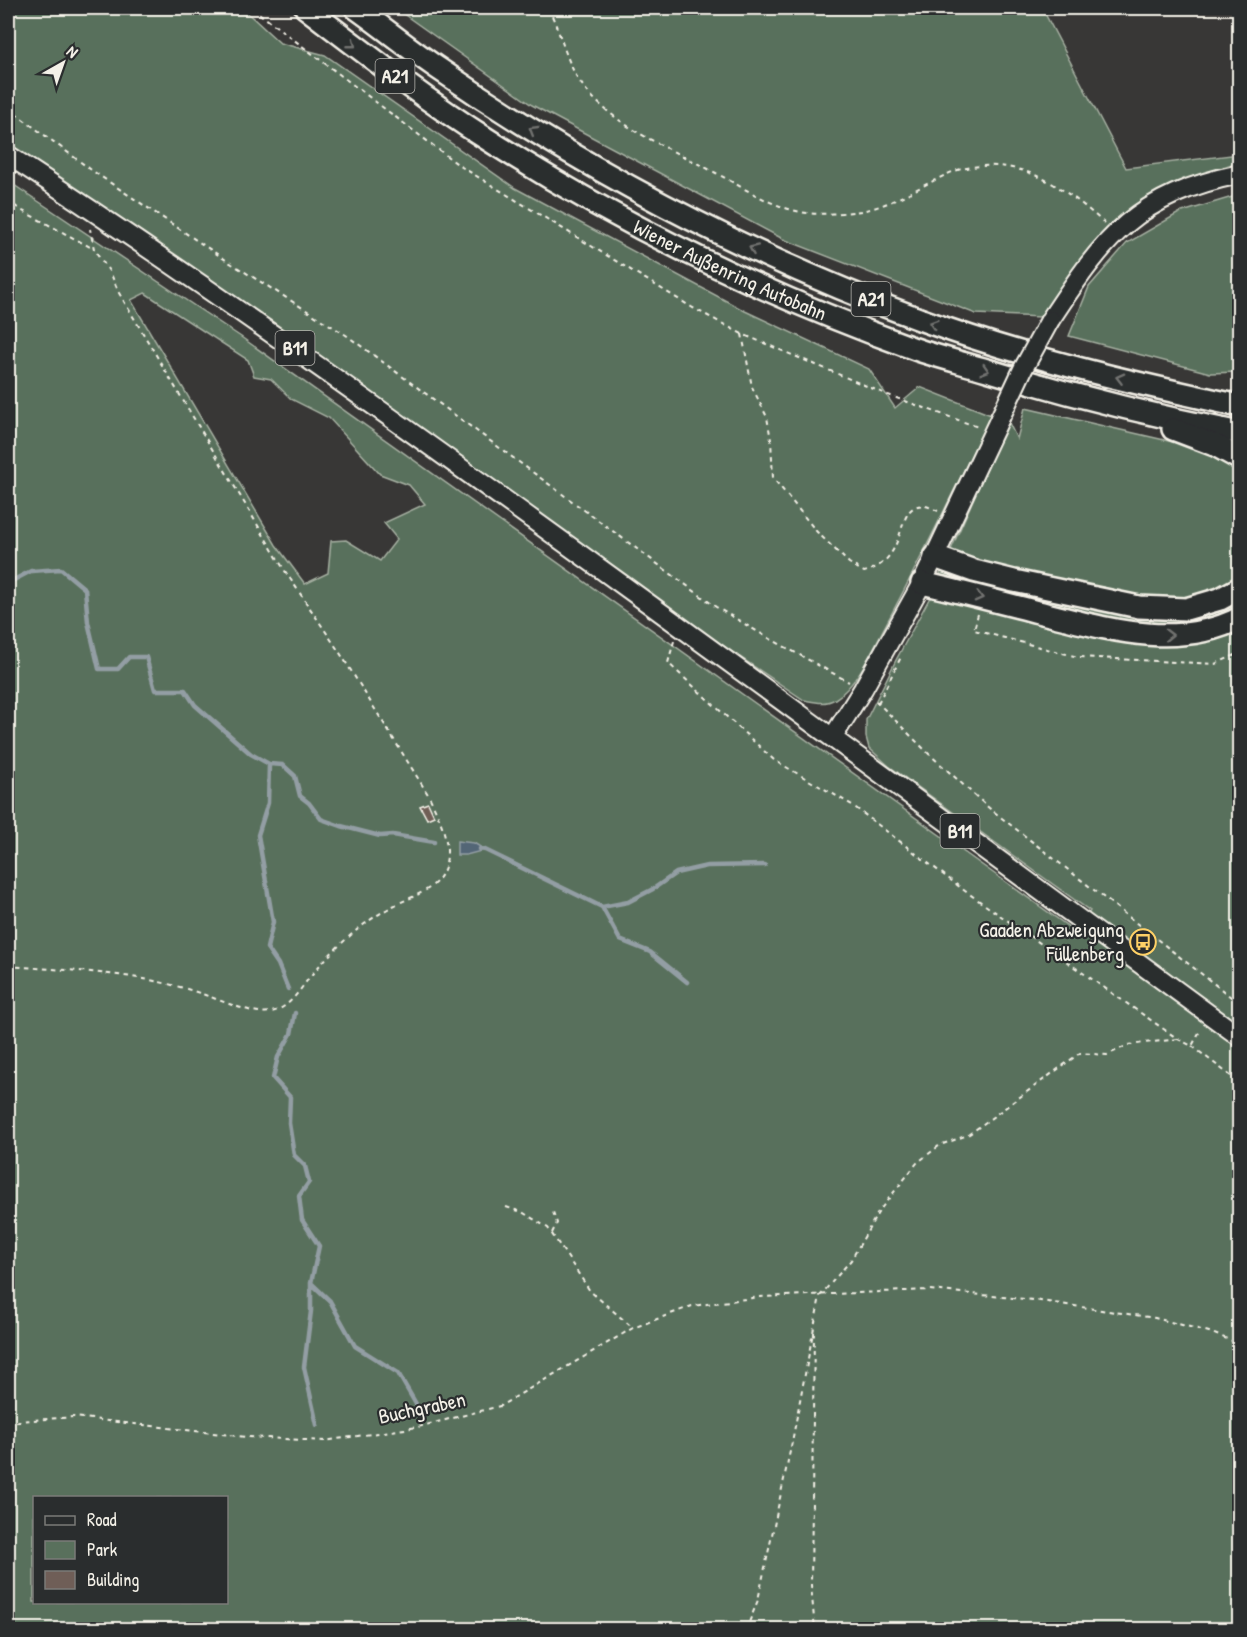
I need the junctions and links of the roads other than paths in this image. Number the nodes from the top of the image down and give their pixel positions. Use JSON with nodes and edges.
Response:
{"nodes":[{"id":1,"x":306,"y":8,"type":"edge"},
{"id":2,"x":356,"y":8,"type":"edge"},
{"id":3,"x":8,"y":155,"type":"edge"},
{"id":4,"x":1239,"y":174,"type":"edge"},
{"id":5,"x":1177,"y":392,"type":"junction"},
{"id":6,"x":1239,"y":393,"type":"edge"},
{"id":7,"x":1239,"y":406,"type":"edge"},
{"id":8,"x":1138,"y":411,"type":"junction"},
{"id":9,"x":1239,"y":433,"type":"edge"},
{"id":10,"x":1239,"y":459,"type":"edge"},
{"id":11,"x":935,"y":557,"type":"junction"},
{"id":12,"x":922,"y":583,"type":"junction"},
{"id":13,"x":1239,"y":588,"type":"edge"},
{"id":14,"x":1239,"y":618,"type":"edge"},
{"id":15,"x":833,"y":737,"type":"junction"},
{"id":16,"x":1239,"y":1037,"type":"edge"}],
"edges":[{"from":1,"to":8,"type":"highway","name":"Wiener Außenring Autobahn","number":"A21","one_way":true},
{"from":5,"to":2,"type":"highway","name":"Wiener Außenring Autobahn","number":"A21","one_way":true},
{"from":3,"to":15,"type":"main road","number":"B11"},
{"from":4,"to":11,"type":"main road","bridge":true},
{"from":5,"to":6,"type":"highway"},
{"from":5,"to":7,"type":"highway","name":"Wiener Außenring Autobahn","number":"A21"},
{"from":8,"to":9,"type":"highway","name":"Wiener Außenring Autobahn","number":"A21"},
{"from":8,"to":10,"type":"highway"},
{"from":11,"to":12,"type":"main road"},
{"from":11,"to":13,"type":"highway"},
{"from":12,"to":14,"type":"highway","one_way":true},
{"from":12,"to":15,"type":"main road"},
{"from":15,"to":16,"type":"main road","number":"B11"}]}
